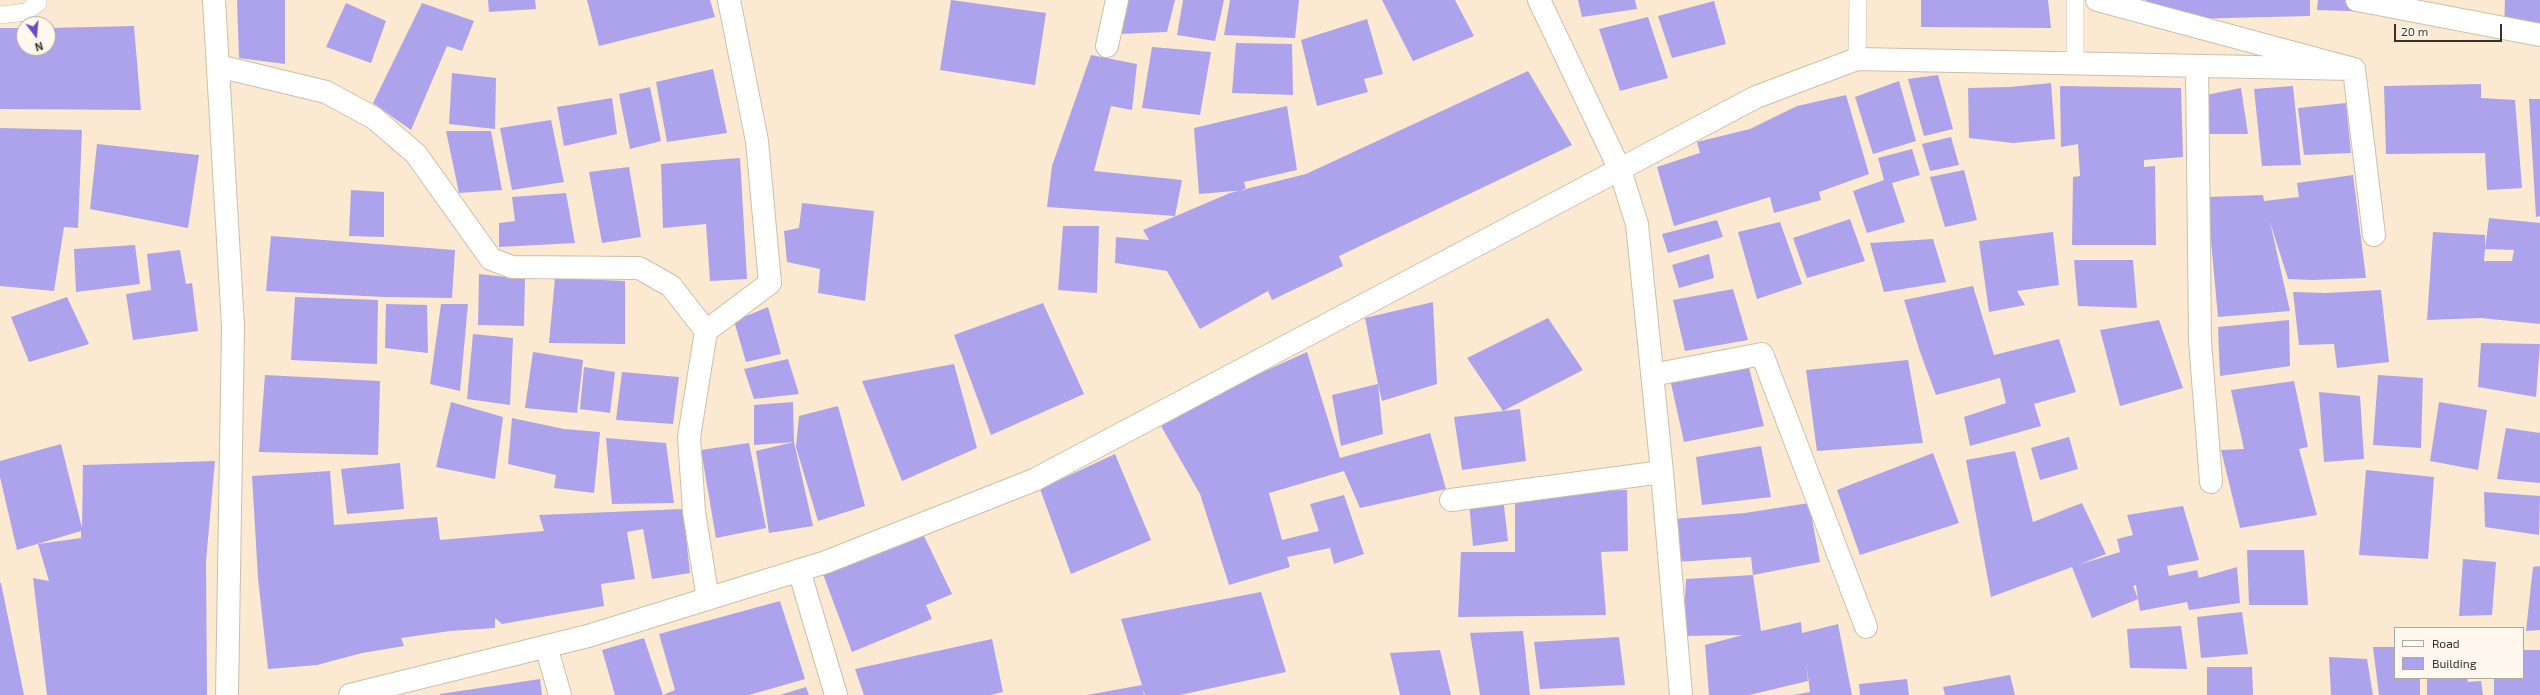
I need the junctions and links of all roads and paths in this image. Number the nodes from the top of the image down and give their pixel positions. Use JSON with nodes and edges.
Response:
{"nodes":[{"id":1,"x":38,"y":0,"type":"edge"},
{"id":2,"x":214,"y":0,"type":"edge"},
{"id":3,"x":729,"y":0,"type":"edge"},
{"id":4,"x":1117,"y":0,"type":"edge"},
{"id":5,"x":1539,"y":0,"type":"edge"},
{"id":6,"x":1858,"y":0,"type":"edge"},
{"id":7,"x":2075,"y":0,"type":"edge"},
{"id":8,"x":2097,"y":0,"type":"edge"},
{"id":9,"x":2357,"y":0,"type":"edge"},
{"id":10,"x":0,"y":15,"type":"edge"},
{"id":11,"x":2540,"y":35,"type":"edge"},
{"id":12,"x":1107,"y":46,"type":"dead end"},
{"id":13,"x":1858,"y":59,"type":"junction"},
{"id":14,"x":2075,"y":62,"type":"junction"},
{"id":15,"x":218,"y":66,"type":"junction"},
{"id":16,"x":2197,"y":66,"type":"junction"},
{"id":17,"x":2354,"y":69,"type":"junction"},
{"id":18,"x":1620,"y":170,"type":"junction"},
{"id":19,"x":2374,"y":235,"type":"dead end"},
{"id":20,"x":706,"y":331,"type":"junction"},
{"id":21,"x":1652,"y":375,"type":"junction"},
{"id":22,"x":1662,"y":472,"type":"junction"},
{"id":23,"x":2211,"y":482,"type":"dead end"},
{"id":24,"x":1451,"y":500,"type":"dead end"},
{"id":25,"x":799,"y":570,"type":"junction"},
{"id":26,"x":708,"y":599,"type":"junction"},
{"id":27,"x":1866,"y":628,"type":"dead end"},
{"id":28,"x":546,"y":646,"type":"junction"},
{"id":29,"x":227,"y":695,"type":"edge"},
{"id":30,"x":350,"y":695,"type":"edge"},
{"id":31,"x":560,"y":695,"type":"edge"},
{"id":32,"x":836,"y":695,"type":"edge"},
{"id":33,"x":1681,"y":695,"type":"edge"}],
"edges":[{"from":1,"to":10,"type":"lane"},
{"from":2,"to":15,"type":"street"},
{"from":3,"to":20,"type":"street"},
{"from":4,"to":12,"type":"street"},
{"from":5,"to":18,"type":"street"},
{"from":6,"to":13,"type":"lane"},
{"from":7,"to":14,"type":"lane"},
{"from":8,"to":17,"type":"street"},
{"from":9,"to":11,"type":"street"},
{"from":13,"to":14,"type":"street"},
{"from":13,"to":18,"type":"street"},
{"from":14,"to":16,"type":"street"},
{"from":15,"to":20,"type":"street"},
{"from":15,"to":29,"type":"street"},
{"from":16,"to":17,"type":"street"},
{"from":16,"to":23,"type":"street"},
{"from":17,"to":19,"type":"street"},
{"from":18,"to":21,"type":"street"},
{"from":18,"to":25,"type":"street"},
{"from":20,"to":26,"type":"street"},
{"from":21,"to":22,"type":"street"},
{"from":21,"to":27,"type":"street"},
{"from":22,"to":24,"type":"street"},
{"from":22,"to":33,"type":"street"},
{"from":25,"to":26,"type":"street"},
{"from":25,"to":32,"type":"street"},
{"from":26,"to":28,"type":"street"},
{"from":28,"to":30,"type":"street"},
{"from":28,"to":31,"type":"street"}]}
